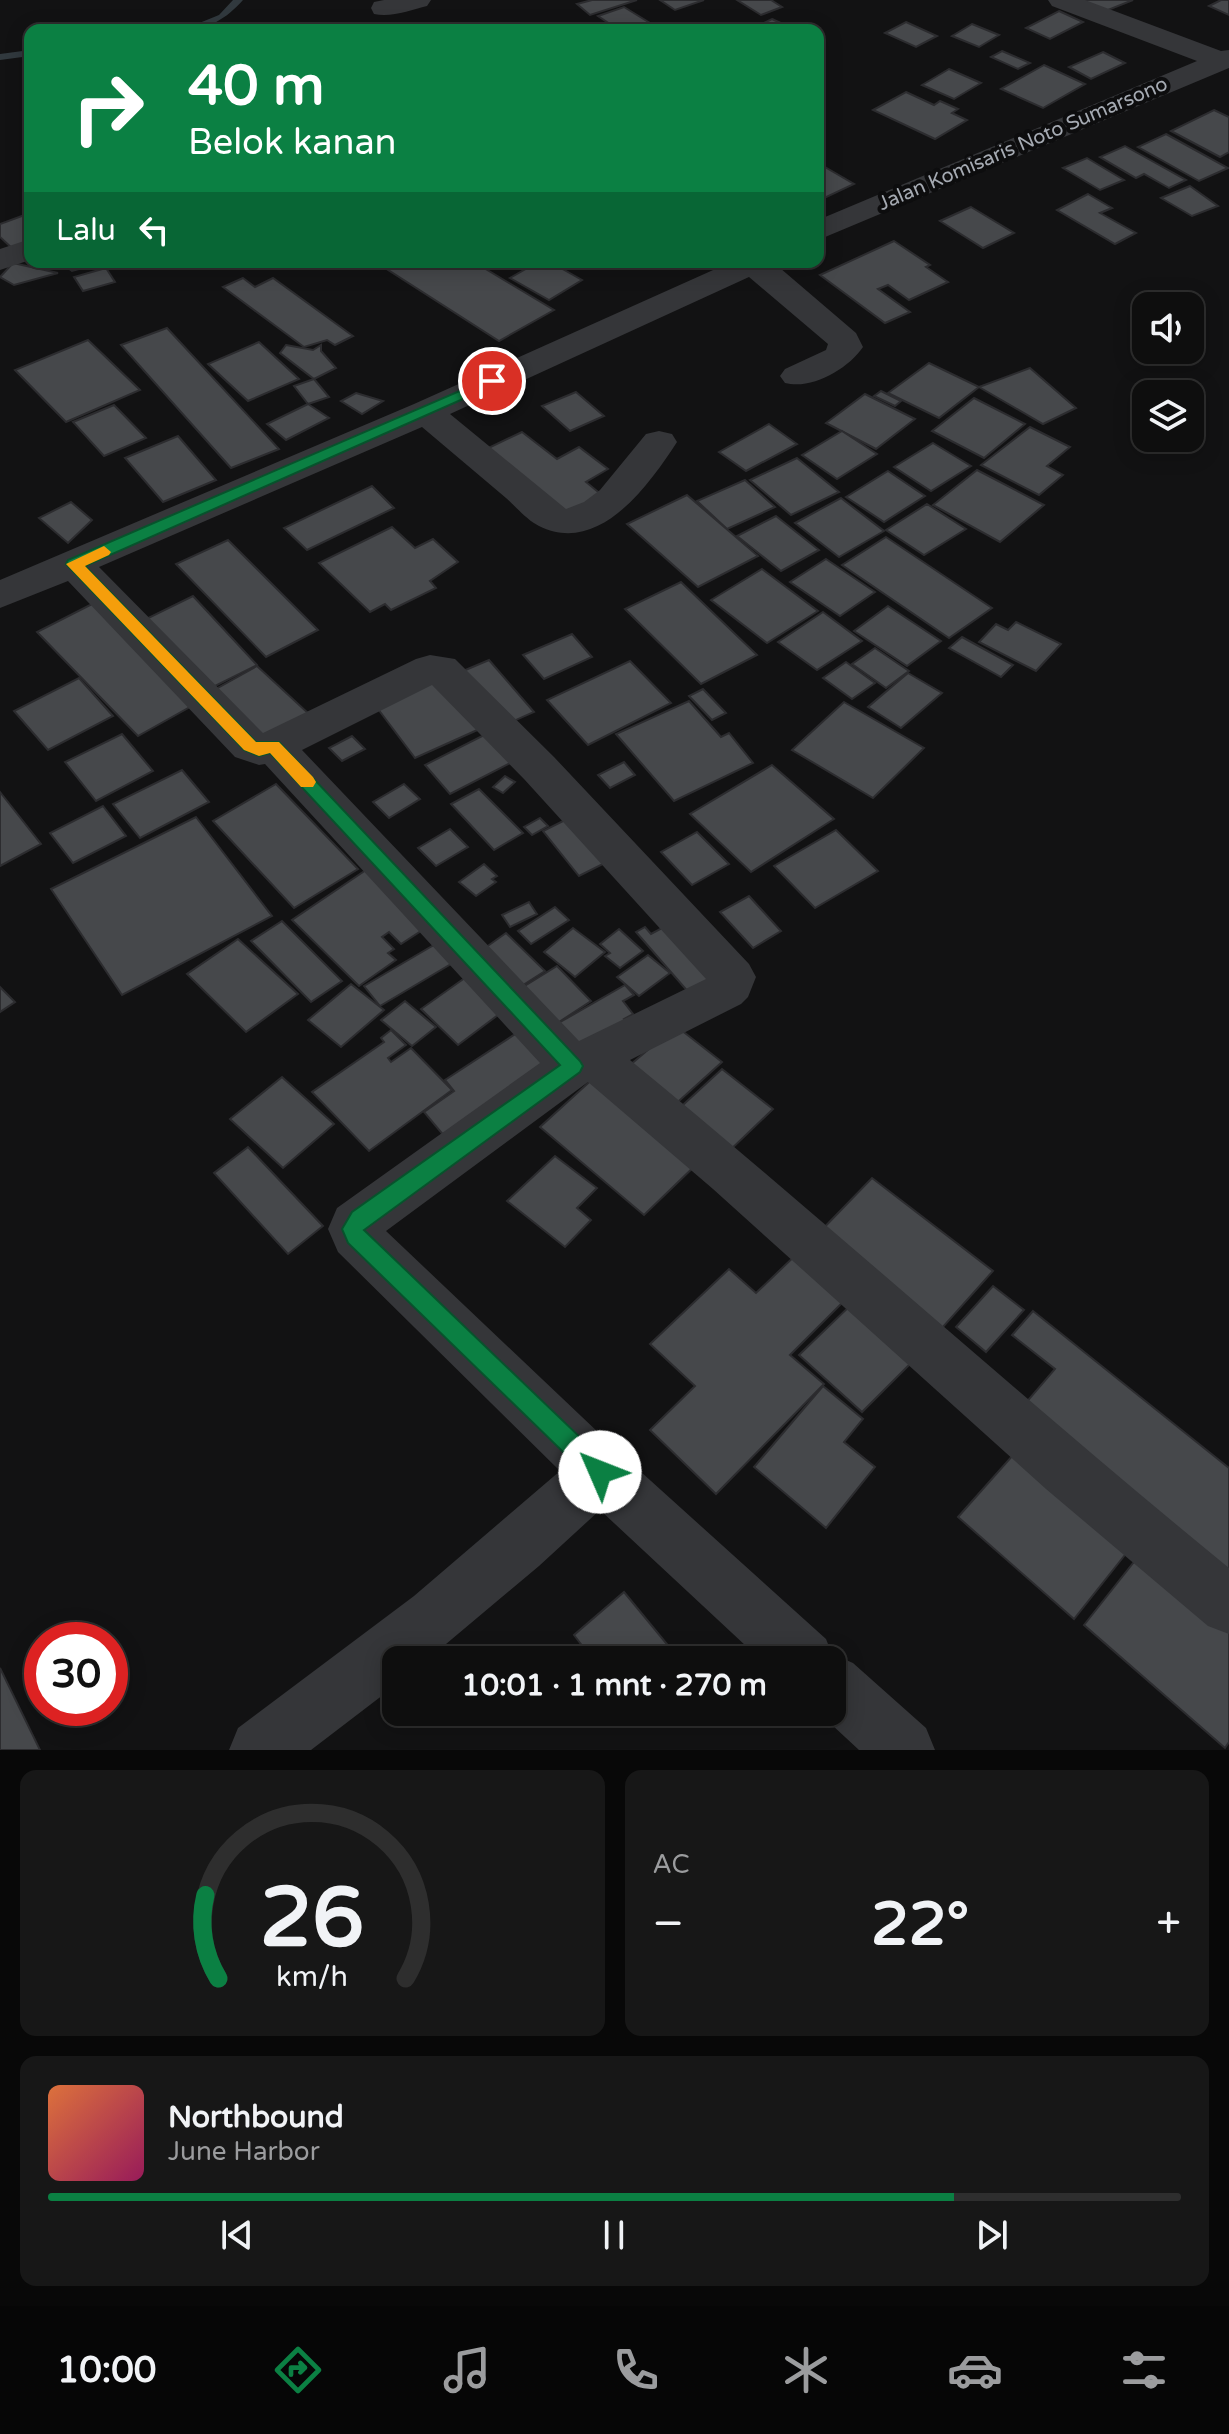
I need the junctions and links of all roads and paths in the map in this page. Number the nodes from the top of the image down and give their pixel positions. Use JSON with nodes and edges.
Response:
{"nodes":[{"id":1,"x":418,"y":0,"type":"edge"},
{"id":2,"x":1061,"y":0,"type":"edge"},
{"id":3,"x":384,"y":8,"type":"dead end"},
{"id":4,"x":1225,"y":60,"type":"edge"},
{"id":5,"x":824,"y":223,"type":"edge"},
{"id":6,"x":24,"y":251,"type":"edge"},
{"id":7,"x":0,"y":260,"type":"edge"},
{"id":8,"x":744,"y":268,"type":"edge"},
{"id":9,"x":761,"y":268,"type":"edge"},
{"id":10,"x":797,"y":376,"type":"dead end"},
{"id":11,"x":426,"y":412,"type":"junction"},
{"id":12,"x":659,"y":442,"type":"dead end"},
{"id":13,"x":74,"y":564,"type":"junction"},
{"id":14,"x":0,"y":595,"type":"edge"},
{"id":15,"x":273,"y":746,"type":"junction"},
{"id":16,"x":583,"y":1062,"type":"junction"},
{"id":17,"x":600,"y":1472,"type":"junction"},
{"id":18,"x":1229,"y":1605,"type":"edge"},
{"id":19,"x":790,"y":1646,"type":"edge"},
{"id":20,"x":846,"y":1697,"type":"edge"},
{"id":21,"x":260,"y":1750,"type":"edge"},
{"id":22,"x":904,"y":1750,"type":"edge"}],
"edges":[{"from":1,"to":3,"type":"street"},
{"from":2,"to":4,"type":"street"},
{"from":4,"to":5,"type":"street","name":"Jalan Komisaris Noto Sumarsono"},
{"from":6,"to":7,"type":"street"},
{"from":8,"to":11,"type":"street"},
{"from":9,"to":10,"type":"street"},
{"from":11,"to":12,"type":"street"},
{"from":11,"to":13,"type":"street"},
{"from":13,"to":14,"type":"street"},
{"from":13,"to":15,"type":"street"},
{"from":15,"to":16,"type":"street"},
{"from":15,"to":16,"type":"street"},
{"from":16,"to":17,"type":"street"},
{"from":16,"to":18,"type":"street"},
{"from":17,"to":19,"type":"street"},
{"from":17,"to":21,"type":"street"},
{"from":20,"to":22,"type":"street"}]}
